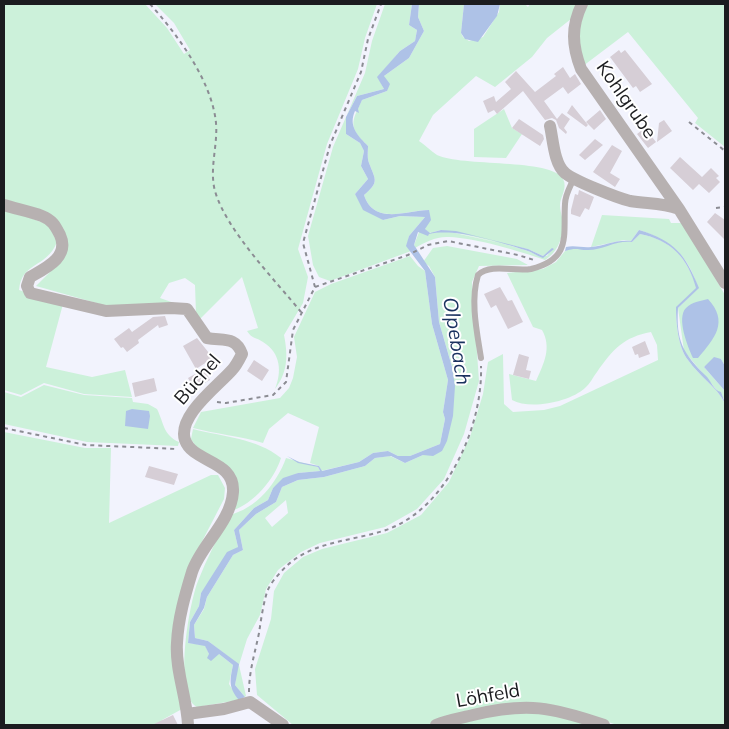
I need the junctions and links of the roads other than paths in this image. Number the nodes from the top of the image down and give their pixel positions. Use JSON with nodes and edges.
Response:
{"nodes":[{"id":1,"x":582,"y":4,"type":"edge"},
{"id":2,"x":550,"y":126,"type":"dead end"},
{"id":3,"x":574,"y":177,"type":"junction"},
{"id":4,"x":4,"y":205,"type":"edge"},
{"id":5,"x":679,"y":209,"type":"junction"},
{"id":6,"x":725,"y":283,"type":"edge"},
{"id":7,"x":481,"y":358,"type":"road end"},
{"id":8,"x":188,"y":719,"type":"edge"},
{"id":9,"x":283,"y":725,"type":"edge"},
{"id":10,"x":436,"y":725,"type":"edge"},
{"id":11,"x":604,"y":725,"type":"edge"}],
"edges":[{"from":1,"to":5,"type":"street","name":"Kohlgrube"},
{"from":2,"to":3,"type":"street"},
{"from":3,"to":5,"type":"street"},
{"from":3,"to":7,"type":"lane"},
{"from":4,"to":8,"type":"street","name":"Büchel"},
{"from":5,"to":6,"type":"street","name":"Kohlgrube"},
{"from":8,"to":9,"type":"street"},
{"from":10,"to":11,"type":"street","name":"Löhfeld"}]}
